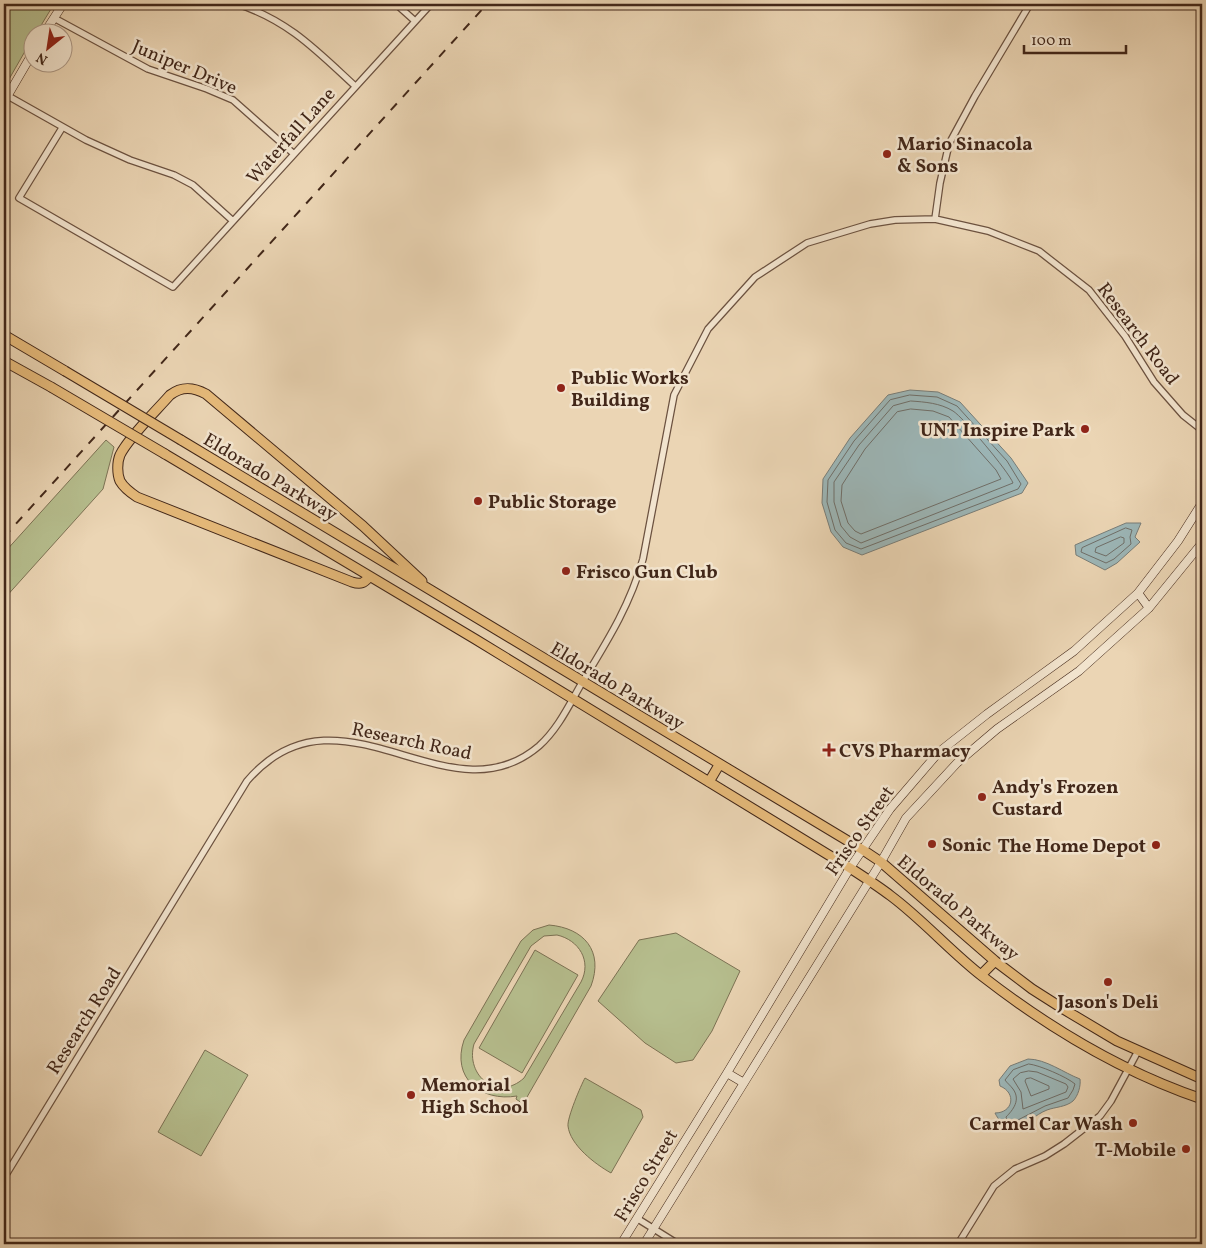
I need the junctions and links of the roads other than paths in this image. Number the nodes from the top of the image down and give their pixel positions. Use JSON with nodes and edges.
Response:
{"nodes":[{"id":1,"x":63,"y":4,"type":"edge"},
{"id":2,"x":237,"y":4,"type":"edge"},
{"id":3,"x":396,"y":4,"type":"edge"},
{"id":4,"x":431,"y":4,"type":"edge"},
{"id":5,"x":1030,"y":4,"type":"edge"},
{"id":6,"x":54,"y":18,"type":"junction"},
{"id":7,"x":415,"y":21,"type":"junction"},
{"id":8,"x":52,"y":22,"type":"edge"},
{"id":9,"x":22,"y":71,"type":"edge"},
{"id":10,"x":355,"y":86,"type":"junction"},
{"id":11,"x":6,"y":99,"type":"edge"},
{"id":12,"x":62,"y":128,"type":"junction"},
{"id":13,"x":294,"y":154,"type":"junction"},
{"id":14,"x":935,"y":219,"type":"junction"},
{"id":15,"x":232,"y":221,"type":"junction"},
{"id":16,"x":4,"y":335,"type":"edge"},
{"id":17,"x":4,"y":361,"type":"edge"},
{"id":18,"x":1202,"y":430,"type":"edge"},
{"id":19,"x":1202,"y":503,"type":"edge"},
{"id":20,"x":1202,"y":543,"type":"edge"},
{"id":21,"x":370,"y":576,"type":"junction"},
{"id":22,"x":1138,"y":593,"type":"junction"},
{"id":23,"x":441,"y":598,"type":"junction"},
{"id":24,"x":1149,"y":608,"type":"junction"},
{"id":25,"x":582,"y":682,"type":"junction"},
{"id":26,"x":573,"y":699,"type":"junction"},
{"id":27,"x":719,"y":765,"type":"junction"},
{"id":28,"x":709,"y":782,"type":"junction"},
{"id":29,"x":862,"y":850,"type":"junction"},
{"id":30,"x":881,"y":862,"type":"junction"},
{"id":31,"x":850,"y":868,"type":"junction"},
{"id":32,"x":870,"y":880,"type":"junction"},
{"id":33,"x":995,"y":961,"type":"junction"},
{"id":34,"x":981,"y":975,"type":"junction"},
{"id":35,"x":1138,"y":1051,"type":"junction"},
{"id":36,"x":1128,"y":1070,"type":"junction"},
{"id":37,"x":727,"y":1073,"type":"junction"},
{"id":38,"x":1202,"y":1079,"type":"edge"},
{"id":39,"x":744,"y":1083,"type":"junction"},
{"id":40,"x":1202,"y":1099,"type":"edge"},
{"id":41,"x":4,"y":1178,"type":"edge"},
{"id":42,"x":638,"y":1219,"type":"junction"},
{"id":43,"x":654,"y":1229,"type":"junction"},
{"id":44,"x":621,"y":1244,"type":"edge"},
{"id":45,"x":644,"y":1244,"type":"edge"},
{"id":46,"x":678,"y":1244,"type":"edge"},
{"id":47,"x":958,"y":1244,"type":"edge"}],
"edges":[{"from":1,"to":6,"type":"street"},
{"from":2,"to":10,"type":"street"},
{"from":3,"to":7,"type":"street"},
{"from":4,"to":7,"type":"street","name":"Waterfall Lane"},
{"from":5,"to":14,"type":"street"},
{"from":6,"to":8,"type":"street"},
{"from":6,"to":13,"type":"street","name":"Juniper Drive"},
{"from":7,"to":10,"type":"street","name":"Waterfall Lane"},
{"from":9,"to":11,"type":"street"},
{"from":10,"to":13,"type":"street","name":"Waterfall Lane"},
{"from":11,"to":12,"type":"street"},
{"from":12,"to":15,"type":"street"},
{"from":12,"to":15,"type":"street","name":"Waterfall Lane"},
{"from":13,"to":15,"type":"street","name":"Waterfall Lane"},
{"from":14,"to":18,"type":"street","name":"Research Road"},
{"from":14,"to":25,"type":"street","name":"Research Road"},
{"from":16,"to":23,"type":"main road","name":"Eldorado Parkway","bridge":true},
{"from":17,"to":21,"type":"main road","name":"Eldorado Parkway","bridge":true},
{"from":19,"to":22,"type":"street","name":"Frisco Street"},
{"from":20,"to":24,"type":"street","name":"Frisco Street"},
{"from":21,"to":23,"type":"main road"},
{"from":21,"to":26,"type":"main road","name":"Eldorado Parkway"},
{"from":22,"to":24,"type":"street"},
{"from":22,"to":29,"type":"street","name":"Frisco Street"},
{"from":23,"to":25,"type":"main road","name":"Eldorado Parkway"},
{"from":24,"to":30,"type":"street","name":"Frisco Street"},
{"from":25,"to":26,"type":"street","name":"Research Road"},
{"from":25,"to":27,"type":"main road","name":"Eldorado Parkway"},
{"from":26,"to":28,"type":"main road","name":"Eldorado Parkway"},
{"from":26,"to":41,"type":"street","name":"Research Road"},
{"from":27,"to":28,"type":"main road"},
{"from":27,"to":29,"type":"main road","name":"Eldorado Parkway"},
{"from":28,"to":31,"type":"main road","name":"Eldorado Parkway"},
{"from":29,"to":30,"type":"main road","name":"Eldorado Parkway"},
{"from":29,"to":31,"type":"street","name":"Frisco Street"},
{"from":30,"to":32,"type":"street","name":"Frisco Street"},
{"from":30,"to":33,"type":"main road","name":"Eldorado Parkway"},
{"from":31,"to":32,"type":"main road","name":"Eldorado Parkway"},
{"from":31,"to":37,"type":"street","name":"Frisco Street"},
{"from":32,"to":34,"type":"main road","name":"Eldorado Parkway"},
{"from":32,"to":39,"type":"street","name":"Frisco Street"},
{"from":33,"to":34,"type":"main road"},
{"from":33,"to":35,"type":"main road","name":"Eldorado Parkway"},
{"from":34,"to":36,"type":"main road","name":"Eldorado Parkway"},
{"from":35,"to":36,"type":"street"},
{"from":35,"to":38,"type":"main road","name":"Eldorado Parkway"},
{"from":36,"to":40,"type":"main road","name":"Eldorado Parkway"},
{"from":36,"to":47,"type":"street"},
{"from":37,"to":39,"type":"street"},
{"from":37,"to":42,"type":"street","name":"Frisco Street"},
{"from":39,"to":43,"type":"street","name":"Frisco Street"},
{"from":42,"to":43,"type":"street"},
{"from":42,"to":44,"type":"street","name":"Frisco Street"},
{"from":43,"to":45,"type":"street","name":"Frisco Street"},
{"from":43,"to":46,"type":"street"}]}
